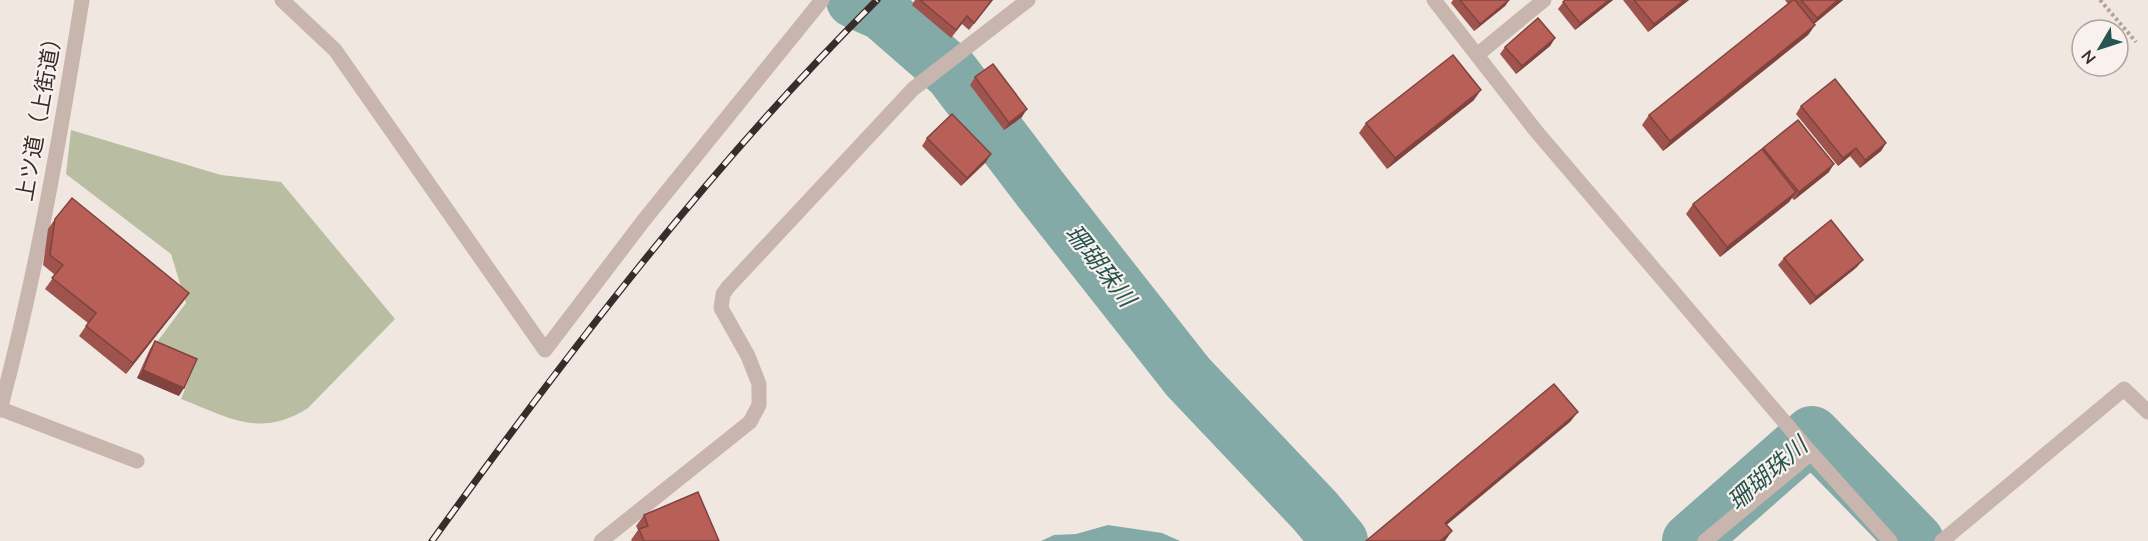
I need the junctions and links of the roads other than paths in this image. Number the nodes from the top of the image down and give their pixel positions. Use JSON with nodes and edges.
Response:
{"nodes":[{"id":1,"x":81,"y":0,"type":"edge"},
{"id":2,"x":282,"y":0,"type":"edge"},
{"id":3,"x":822,"y":0,"type":"edge"},
{"id":4,"x":1028,"y":0,"type":"edge"},
{"id":5,"x":1434,"y":0,"type":"edge"},
{"id":6,"x":1544,"y":0,"type":"edge"},
{"id":7,"x":1477,"y":55,"type":"junction"},
{"id":8,"x":0,"y":409,"type":"edge"},
{"id":9,"x":2148,"y":412,"type":"edge"},
{"id":10,"x":1811,"y":453,"type":"junction"},
{"id":11,"x":136,"y":461,"type":"dead end"},
{"id":12,"x":601,"y":541,"type":"edge"},
{"id":13,"x":1705,"y":541,"type":"edge"},
{"id":14,"x":1890,"y":541,"type":"edge"},
{"id":15,"x":1942,"y":541,"type":"edge"}],
"edges":[{"from":1,"to":8,"type":"street","name":"上ツ道（上街道）"},
{"from":2,"to":3,"type":"street"},
{"from":4,"to":12,"type":"street"},
{"from":5,"to":7,"type":"street"},
{"from":6,"to":7,"type":"street"},
{"from":7,"to":10,"type":"street"},
{"from":8,"to":11,"type":"street"},
{"from":9,"to":15,"type":"street"},
{"from":10,"to":13,"type":"street"},
{"from":10,"to":14,"type":"street"}]}
